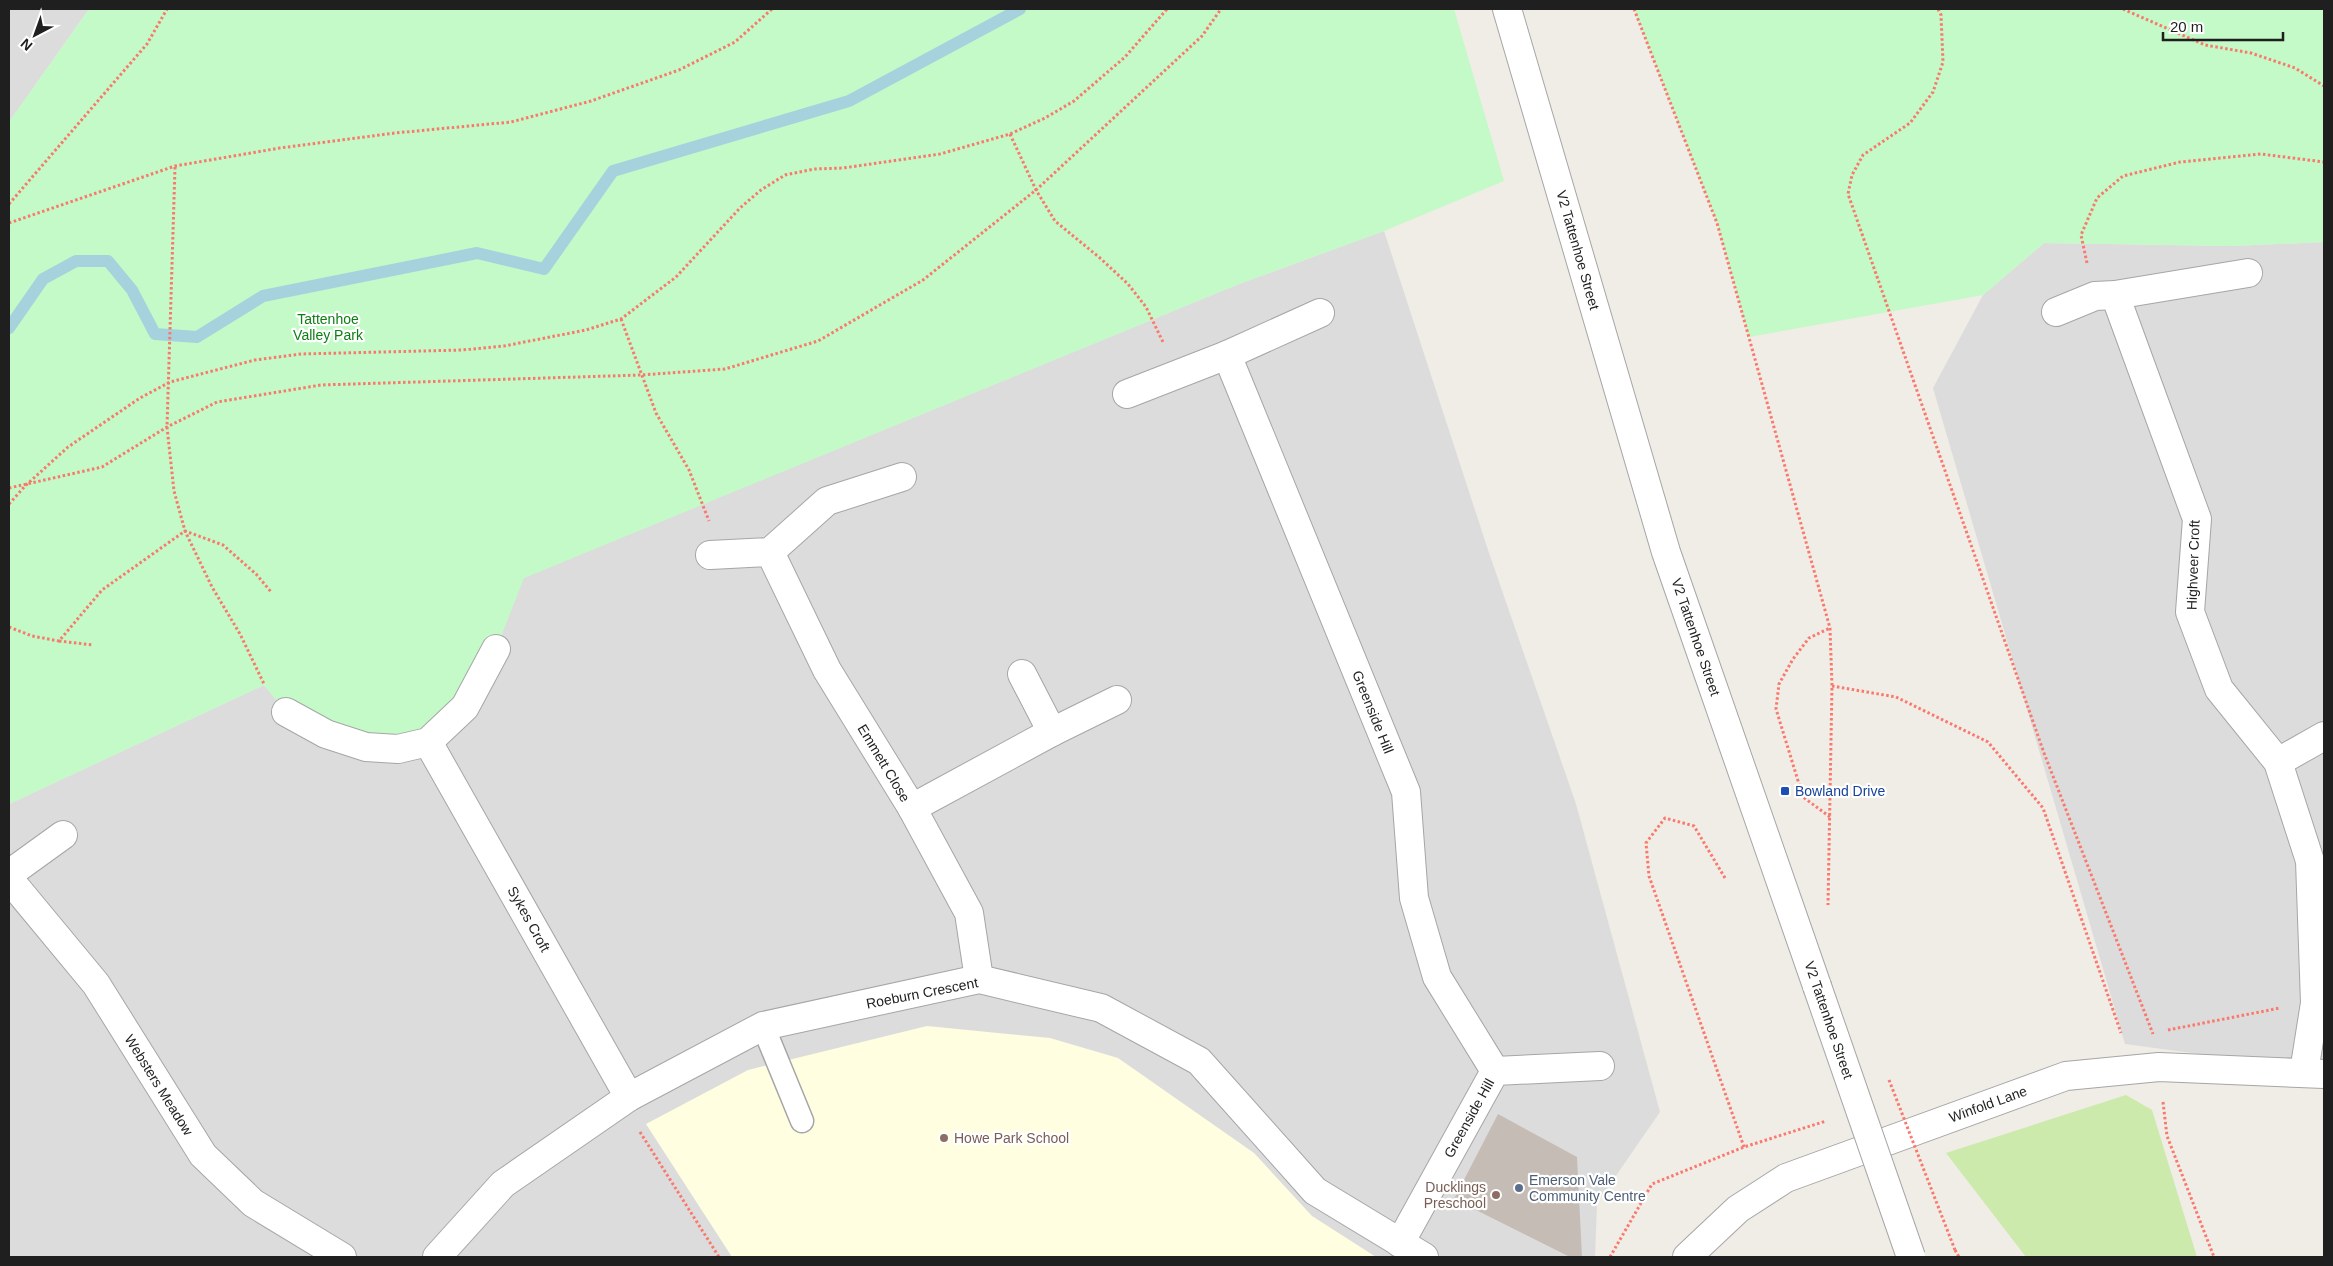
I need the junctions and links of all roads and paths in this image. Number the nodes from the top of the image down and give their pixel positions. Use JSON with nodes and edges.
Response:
{"nodes":[{"id":1,"x":167,"y":9,"type":"edge"},
{"id":2,"x":772,"y":9,"type":"edge"},
{"id":3,"x":1167,"y":9,"type":"edge"},
{"id":4,"x":1221,"y":9,"type":"edge"},
{"id":5,"x":1507,"y":9,"type":"edge"},
{"id":6,"x":1634,"y":9,"type":"edge"},
{"id":7,"x":1938,"y":9,"type":"edge"},
{"id":8,"x":2123,"y":9,"type":"edge"},
{"id":9,"x":2324,"y":86,"type":"edge"},
{"id":10,"x":1010,"y":134,"type":"junction"},
{"id":11,"x":2324,"y":162,"type":"edge"},
{"id":12,"x":175,"y":166,"type":"junction"},
{"id":13,"x":1036,"y":190,"type":"junction"},
{"id":14,"x":9,"y":204,"type":"edge"},
{"id":15,"x":9,"y":223,"type":"edge"},
{"id":16,"x":2248,"y":273,"type":"dead end"},
{"id":17,"x":2105,"y":295,"type":"junction"},
{"id":18,"x":2056,"y":312,"type":"dead end"},
{"id":19,"x":1320,"y":313,"type":"dead end"},
{"id":20,"x":622,"y":319,"type":"junction"},
{"id":21,"x":1227,"y":355,"type":"junction"},
{"id":22,"x":1178,"y":374,"type":"junction"},
{"id":23,"x":641,"y":375,"type":"junction"},
{"id":24,"x":170,"y":382,"type":"junction"},
{"id":25,"x":1127,"y":394,"type":"dead end"},
{"id":26,"x":167,"y":427,"type":"junction"},
{"id":27,"x":902,"y":477,"type":"dead end"},
{"id":28,"x":25,"y":486,"type":"junction"},
{"id":29,"x":9,"y":488,"type":"edge"},
{"id":30,"x":9,"y":504,"type":"edge"},
{"id":31,"x":185,"y":531,"type":"junction"},
{"id":32,"x":770,"y":552,"type":"junction"},
{"id":33,"x":710,"y":556,"type":"joint"},
{"id":34,"x":272,"y":593,"type":"dead end"},
{"id":35,"x":9,"y":627,"type":"edge"},
{"id":36,"x":1830,"y":628,"type":"junction"},
{"id":37,"x":59,"y":641,"type":"junction"},
{"id":38,"x":93,"y":645,"type":"dead end"},
{"id":39,"x":496,"y":649,"type":"dead end"},
{"id":40,"x":1022,"y":674,"type":"dead end"},
{"id":41,"x":1832,"y":686,"type":"junction"},
{"id":42,"x":1117,"y":700,"type":"dead end"},
{"id":43,"x":286,"y":712,"type":"joint"},
{"id":44,"x":1052,"y":732,"type":"junction"},
{"id":45,"x":2324,"y":736,"type":"edge"},
{"id":46,"x":428,"y":742,"type":"junction"},
{"id":47,"x":2278,"y":762,"type":"junction"},
{"id":48,"x":912,"y":808,"type":"junction"},
{"id":49,"x":1830,"y":817,"type":"junction"},
{"id":50,"x":63,"y":835,"type":"dead end"},
{"id":51,"x":9,"y":874,"type":"edge"},
{"id":52,"x":9,"y":878,"type":"edge"},
{"id":53,"x":1725,"y":878,"type":"dead end"},
{"id":54,"x":1828,"y":910,"type":"dead end"},
{"id":55,"x":979,"y":979,"type":"junction"},
{"id":56,"x":2315,"y":1002,"type":"junction"},
{"id":57,"x":2225,"y":1018,"type":"dead end"},
{"id":58,"x":763,"y":1026,"type":"junction"},
{"id":59,"x":2121,"y":1033,"type":"dead end"},
{"id":60,"x":1600,"y":1066,"type":"dead end"},
{"id":61,"x":2159,"y":1067,"type":"junction"},
{"id":62,"x":1495,"y":1071,"type":"junction"},
{"id":63,"x":2314,"y":1073,"type":"edge"},
{"id":64,"x":1888,"y":1077,"type":"dead end"},
{"id":65,"x":629,"y":1097,"type":"junction"},
{"id":66,"x":802,"y":1121,"type":"dead end"},
{"id":67,"x":1744,"y":1147,"type":"dead end"},
{"id":68,"x":1400,"y":1243,"type":"junction"},
{"id":69,"x":342,"y":1257,"type":"edge"},
{"id":70,"x":437,"y":1257,"type":"edge"},
{"id":71,"x":719,"y":1257,"type":"edge"},
{"id":72,"x":1424,"y":1257,"type":"edge"},
{"id":73,"x":1687,"y":1257,"type":"edge"},
{"id":74,"x":1911,"y":1257,"type":"edge"},
{"id":75,"x":1960,"y":1257,"type":"edge"},
{"id":76,"x":2214,"y":1257,"type":"edge"}],
"edges":[{"from":1,"to":14,"type":"path"},
{"from":2,"to":12,"type":"path"},
{"from":3,"to":10,"type":"path"},
{"from":4,"to":13,"type":"path"},
{"from":5,"to":74,"type":"street","name":"V2 Tattenhoe Street","bridge":true},
{"from":6,"to":36,"type":"path"},
{"from":7,"to":61,"type":"path"},
{"from":8,"to":9,"type":"path"},
{"from":10,"to":13,"type":"path"},
{"from":10,"to":20,"type":"path"},
{"from":11,"to":17,"type":"path"},
{"from":12,"to":15,"type":"path"},
{"from":12,"to":24,"type":"path"},
{"from":13,"to":22,"type":"path"},
{"from":13,"to":23,"type":"path"},
{"from":16,"to":17,"type":"street"},
{"from":17,"to":18,"type":"street"},
{"from":17,"to":47,"type":"street","name":"Highveer Croft"},
{"from":19,"to":21,"type":"street"},
{"from":20,"to":23,"type":"path"},
{"from":20,"to":24,"type":"path"},
{"from":21,"to":22,"type":"street"},
{"from":21,"to":62,"type":"street","name":"Greenside Hill"},
{"from":22,"to":25,"type":"street"},
{"from":23,"to":26,"type":"path"},
{"from":23,"to":33,"type":"path"},
{"from":24,"to":26,"type":"path"},
{"from":24,"to":28,"type":"path"},
{"from":26,"to":28,"type":"path"},
{"from":26,"to":31,"type":"path"},
{"from":27,"to":32,"type":"street"},
{"from":28,"to":29,"type":"path"},
{"from":28,"to":30,"type":"path"},
{"from":31,"to":34,"type":"path"},
{"from":31,"to":37,"type":"path"},
{"from":31,"to":43,"type":"path"},
{"from":32,"to":33,"type":"street"},
{"from":32,"to":48,"type":"street","name":"Emmett Close"},
{"from":35,"to":37,"type":"path"},
{"from":36,"to":41,"type":"path"},
{"from":36,"to":49,"type":"path"},
{"from":37,"to":38,"type":"path"},
{"from":39,"to":46,"type":"street"},
{"from":40,"to":44,"type":"street"},
{"from":41,"to":49,"type":"path"},
{"from":41,"to":59,"type":"path"},
{"from":42,"to":44,"type":"street"},
{"from":43,"to":46,"type":"street"},
{"from":44,"to":48,"type":"street"},
{"from":45,"to":47,"type":"street"},
{"from":46,"to":65,"type":"street","name":"Sykes Croft"},
{"from":47,"to":56,"type":"street","name":"Highveer Croft"},
{"from":48,"to":55,"type":"street","name":"Emmett Close"},
{"from":49,"to":54,"type":"path"},
{"from":50,"to":51,"type":"street"},
{"from":52,"to":69,"type":"street","name":"Websters Meadow"},
{"from":53,"to":67,"type":"path"},
{"from":55,"to":58,"type":"street","name":"Roeburn Crescent"},
{"from":55,"to":68,"type":"street","name":"Roeburn Crescent"},
{"from":56,"to":57,"type":"path"},
{"from":56,"to":63,"type":"street","name":"Highveer Croft"},
{"from":58,"to":65,"type":"street","name":"Roeburn Crescent"},
{"from":58,"to":66,"type":"lane"},
{"from":60,"to":62,"type":"street","name":"Greenside Hill"},
{"from":61,"to":63,"type":"street","name":"Winfold Lane"},
{"from":61,"to":73,"type":"street","name":"Winfold Lane"},
{"from":61,"to":76,"type":"path"},
{"from":62,"to":68,"type":"street","name":"Greenside Hill"},
{"from":64,"to":75,"type":"path","bridge":true},
{"from":65,"to":70,"type":"street","name":"Roeburn Crescent"},
{"from":65,"to":71,"type":"path"},
{"from":68,"to":72,"type":"street","name":"Roeburn Crescent"}]}
